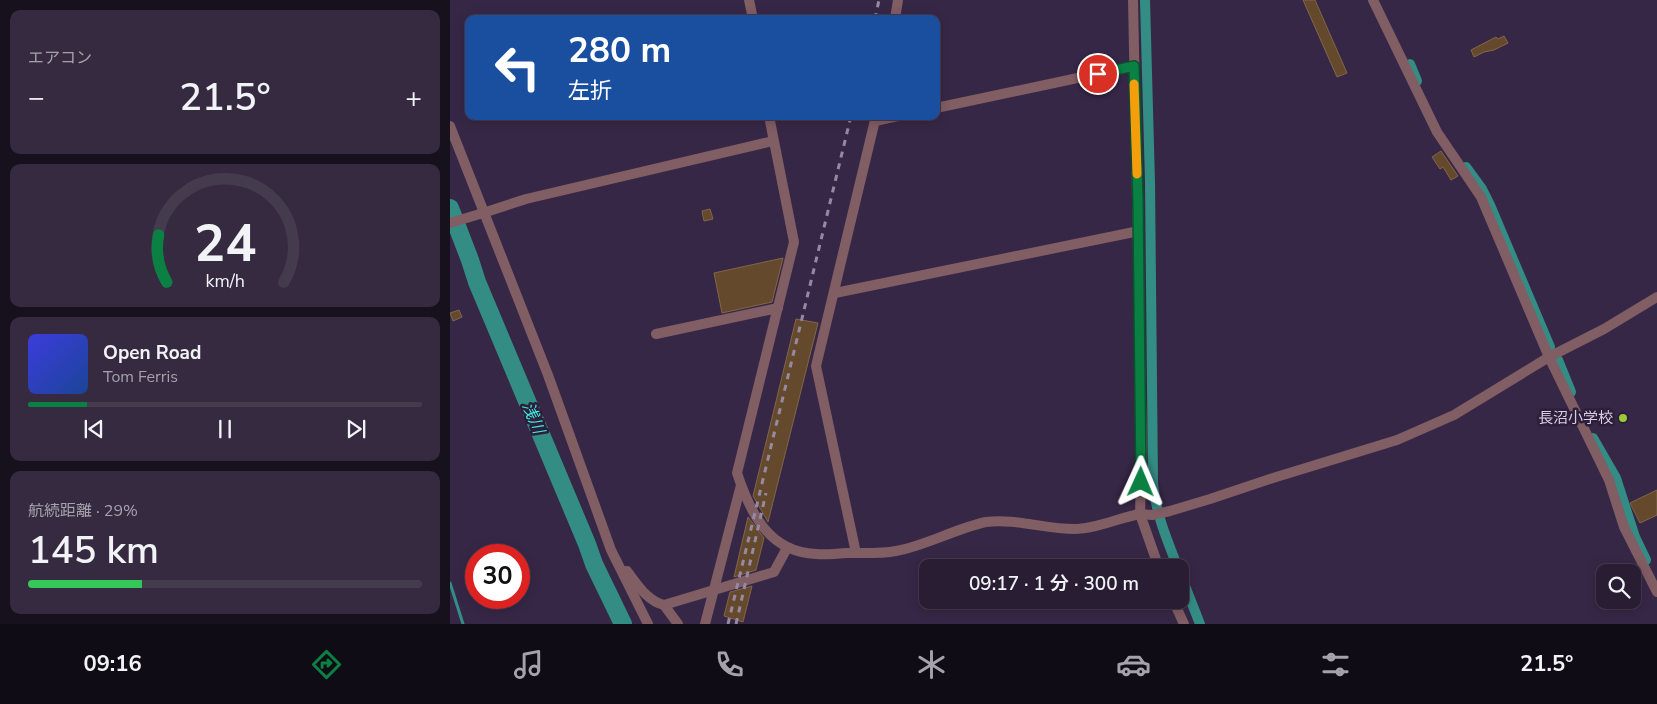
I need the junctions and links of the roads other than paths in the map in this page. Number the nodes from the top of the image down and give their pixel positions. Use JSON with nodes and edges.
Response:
{"nodes":[{"id":1,"x":750,"y":0,"type":"edge"},
{"id":2,"x":898,"y":0,"type":"edge"},
{"id":3,"x":1133,"y":0,"type":"edge"},
{"id":4,"x":1373,"y":0,"type":"edge"},
{"id":5,"x":752,"y":15,"type":"edge"},
{"id":6,"x":896,"y":15,"type":"edge"},
{"id":7,"x":1134,"y":66,"type":"junction"},
{"id":8,"x":940,"y":107,"type":"edge"},
{"id":9,"x":770,"y":120,"type":"edge"},
{"id":10,"x":875,"y":120,"type":"edge"},
{"id":11,"x":450,"y":126,"type":"edge"},
{"id":12,"x":773,"y":141,"type":"junction"},
{"id":13,"x":482,"y":213,"type":"junction"},
{"id":14,"x":450,"y":223,"type":"edge"},
{"id":15,"x":1139,"y":231,"type":"junction"},
{"id":16,"x":834,"y":293,"type":"junction"},
{"id":17,"x":1657,"y":297,"type":"edge"},
{"id":18,"x":778,"y":308,"type":"junction"},
{"id":19,"x":656,"y":334,"type":"dead end"},
{"id":20,"x":1549,"y":357,"type":"junction"},
{"id":21,"x":741,"y":485,"type":"junction"},
{"id":22,"x":1140,"y":514,"type":"junction"},
{"id":23,"x":787,"y":548,"type":"junction"},
{"id":24,"x":612,"y":550,"type":"junction"},
{"id":25,"x":856,"y":553,"type":"junction"},
{"id":26,"x":1157,"y":559,"type":"edge"},
{"id":27,"x":1655,"y":586,"type":"edge"},
{"id":28,"x":715,"y":590,"type":"junction"},
{"id":29,"x":664,"y":605,"type":"junction"},
{"id":30,"x":1177,"y":609,"type":"edge"},
{"id":31,"x":648,"y":624,"type":"edge"},
{"id":32,"x":678,"y":624,"type":"edge"},
{"id":33,"x":705,"y":624,"type":"edge"},
{"id":34,"x":1184,"y":624,"type":"edge"}],
"edges":[{"from":1,"to":5,"type":"street"},
{"from":2,"to":6,"type":"street"},
{"from":3,"to":7,"type":"street"},
{"from":4,"to":20,"type":"street"},
{"from":7,"to":8,"type":"street"},
{"from":7,"to":15,"type":"street"},
{"from":9,"to":12,"type":"street"},
{"from":10,"to":16,"type":"street"},
{"from":11,"to":13,"type":"street"},
{"from":12,"to":13,"type":"street"},
{"from":12,"to":18,"type":"street"},
{"from":13,"to":14,"type":"street"},
{"from":13,"to":24,"type":"street"},
{"from":15,"to":16,"type":"street"},
{"from":15,"to":22,"type":"street"},
{"from":16,"to":25,"type":"street"},
{"from":17,"to":20,"type":"street"},
{"from":18,"to":19,"type":"street"},
{"from":18,"to":21,"type":"street"},
{"from":20,"to":22,"type":"street"},
{"from":20,"to":27,"type":"street"},
{"from":21,"to":23,"type":"street"},
{"from":21,"to":28,"type":"street"},
{"from":22,"to":25,"type":"street"},
{"from":22,"to":26,"type":"street"},
{"from":23,"to":25,"type":"street"},
{"from":23,"to":28,"type":"street"},
{"from":24,"to":29,"type":"street"},
{"from":24,"to":31,"type":"street"},
{"from":28,"to":29,"type":"street"},
{"from":28,"to":33,"type":"street"},
{"from":29,"to":32,"type":"street"},
{"from":30,"to":34,"type":"street"}]}
